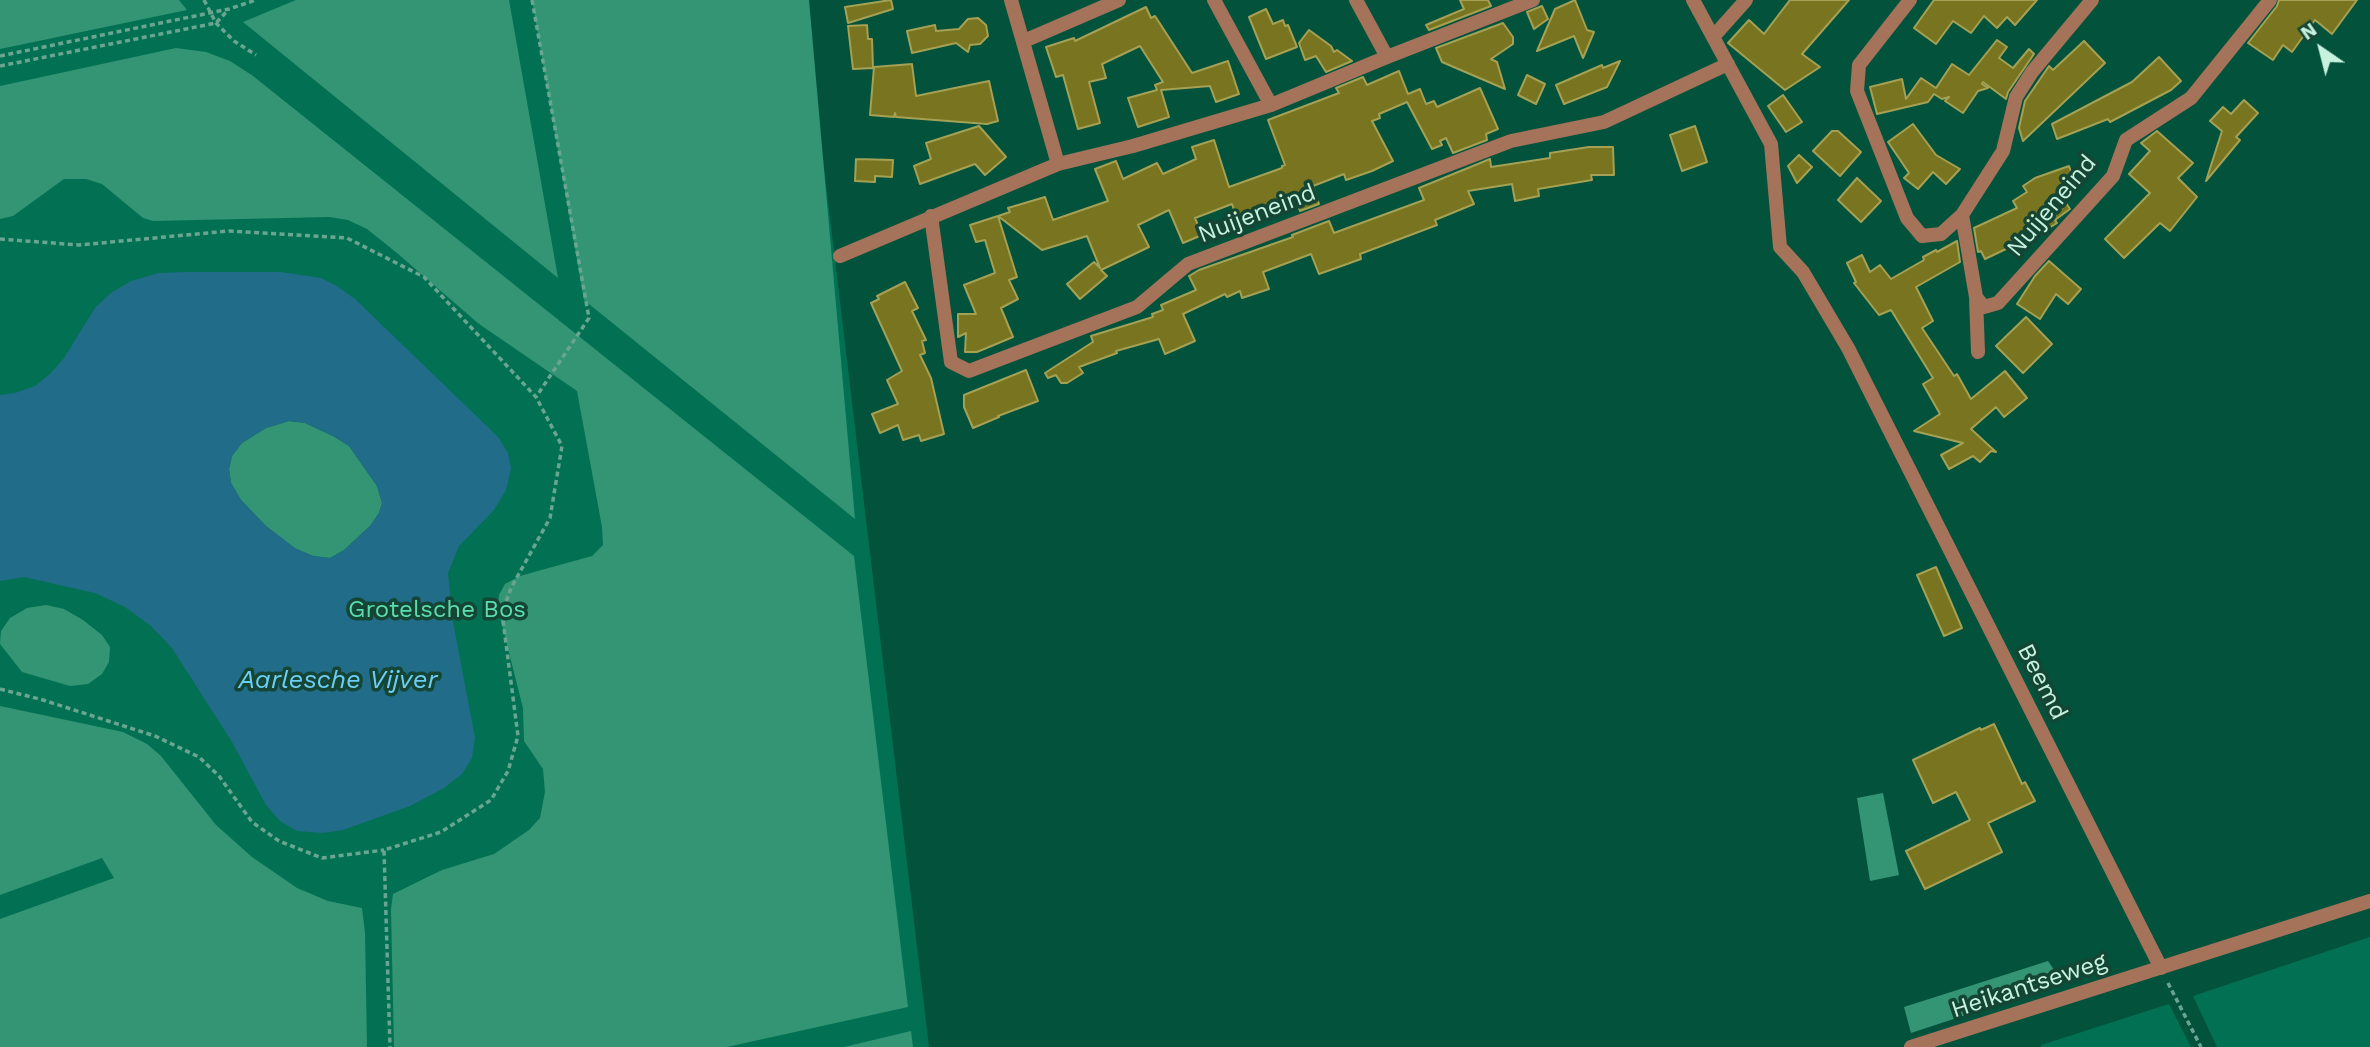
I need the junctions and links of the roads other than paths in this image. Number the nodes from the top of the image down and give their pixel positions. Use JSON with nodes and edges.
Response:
{"nodes":[{"id":1,"x":1011,"y":0,"type":"edge"},
{"id":2,"x":1119,"y":0,"type":"edge"},
{"id":3,"x":1214,"y":0,"type":"edge"},
{"id":4,"x":1356,"y":0,"type":"edge"},
{"id":5,"x":1533,"y":0,"type":"edge"},
{"id":6,"x":1693,"y":0,"type":"edge"},
{"id":7,"x":1746,"y":0,"type":"edge"},
{"id":8,"x":1910,"y":0,"type":"edge"},
{"id":9,"x":2092,"y":0,"type":"edge"},
{"id":10,"x":2270,"y":0,"type":"edge"},
{"id":11,"x":1510,"y":4,"type":"edge"},
{"id":12,"x":1713,"y":37,"type":"junction"},
{"id":13,"x":1024,"y":41,"type":"junction"},
{"id":14,"x":1387,"y":57,"type":"junction"},
{"id":15,"x":1728,"y":64,"type":"junction"},
{"id":16,"x":1271,"y":105,"type":"junction"},
{"id":17,"x":1058,"y":164,"type":"junction"},
{"id":18,"x":1962,"y":215,"type":"junction"},
{"id":19,"x":931,"y":216,"type":"junction"},
{"id":20,"x":840,"y":256,"type":"dead end"},
{"id":21,"x":1976,"y":297,"type":"junction"},
{"id":22,"x":1978,"y":352,"type":"dead end"},
{"id":23,"x":2370,"y":901,"type":"edge"},
{"id":24,"x":2161,"y":968,"type":"junction"},
{"id":25,"x":1911,"y":1047,"type":"edge"}],
"edges":[{"from":1,"to":13,"type":"street"},
{"from":2,"to":13,"type":"street"},
{"from":3,"to":16,"type":"street"},
{"from":4,"to":14,"type":"street"},
{"from":5,"to":11,"type":"street"},
{"from":6,"to":12,"type":"street"},
{"from":7,"to":12,"type":"street"},
{"from":8,"to":18,"type":"street"},
{"from":9,"to":18,"type":"street"},
{"from":10,"to":21,"type":"street","name":"Nuijeneind"},
{"from":11,"to":14,"type":"street"},
{"from":12,"to":15,"type":"street"},
{"from":13,"to":17,"type":"street"},
{"from":14,"to":16,"type":"street"},
{"from":15,"to":19,"type":"street","name":"Nuijeneind"},
{"from":15,"to":24,"type":"street","name":"Beemd"},
{"from":16,"to":17,"type":"street"},
{"from":17,"to":19,"type":"street"},
{"from":18,"to":21,"type":"street","name":"Nuijeneind"},
{"from":19,"to":20,"type":"street"},
{"from":21,"to":22,"type":"street","name":"Nuijeneind"},
{"from":23,"to":24,"type":"street"},
{"from":24,"to":25,"type":"street","name":"Heikantseweg"}]}
